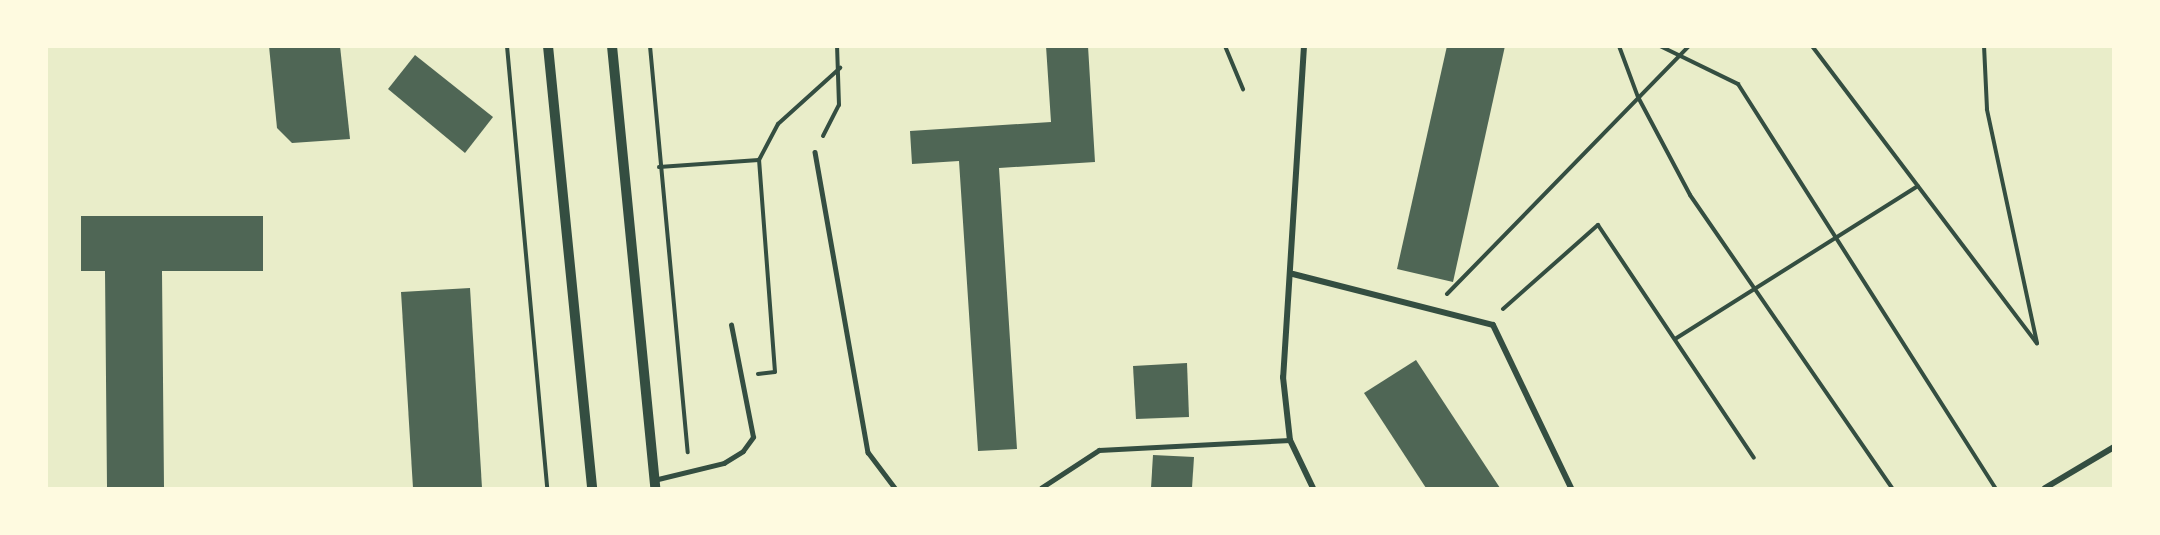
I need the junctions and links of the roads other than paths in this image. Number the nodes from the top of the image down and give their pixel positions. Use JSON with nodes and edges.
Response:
{"nodes":[{"id":1,"x":548,"y":46,"type":"edge"},
{"id":2,"x":612,"y":46,"type":"edge"},
{"id":3,"x":1304,"y":46,"type":"edge"},
{"id":4,"x":814,"y":152,"type":"road end"},
{"id":5,"x":1293,"y":274,"type":"junction"},
{"id":6,"x":731,"y":325,"type":"dead end"},
{"id":7,"x":1290,"y":440,"type":"junction"},
{"id":8,"x":2114,"y":447,"type":"edge"},
{"id":9,"x":654,"y":484,"type":"edge"},
{"id":10,"x":592,"y":489,"type":"edge"},
{"id":11,"x":895,"y":489,"type":"edge"},
{"id":12,"x":1041,"y":489,"type":"edge"},
{"id":13,"x":1312,"y":489,"type":"edge"},
{"id":14,"x":1570,"y":489,"type":"edge"},
{"id":15,"x":2045,"y":489,"type":"edge"}],
"edges":[{"from":1,"to":10,"type":"street"},
{"from":2,"to":9,"type":"street"},
{"from":3,"to":5,"type":"street"},
{"from":4,"to":11,"type":"lane"},
{"from":5,"to":7,"type":"street"},
{"from":5,"to":14,"type":"street"},
{"from":6,"to":9,"type":"lane"},
{"from":7,"to":12,"type":"lane"},
{"from":7,"to":13,"type":"street"},
{"from":8,"to":15,"type":"street"}]}
